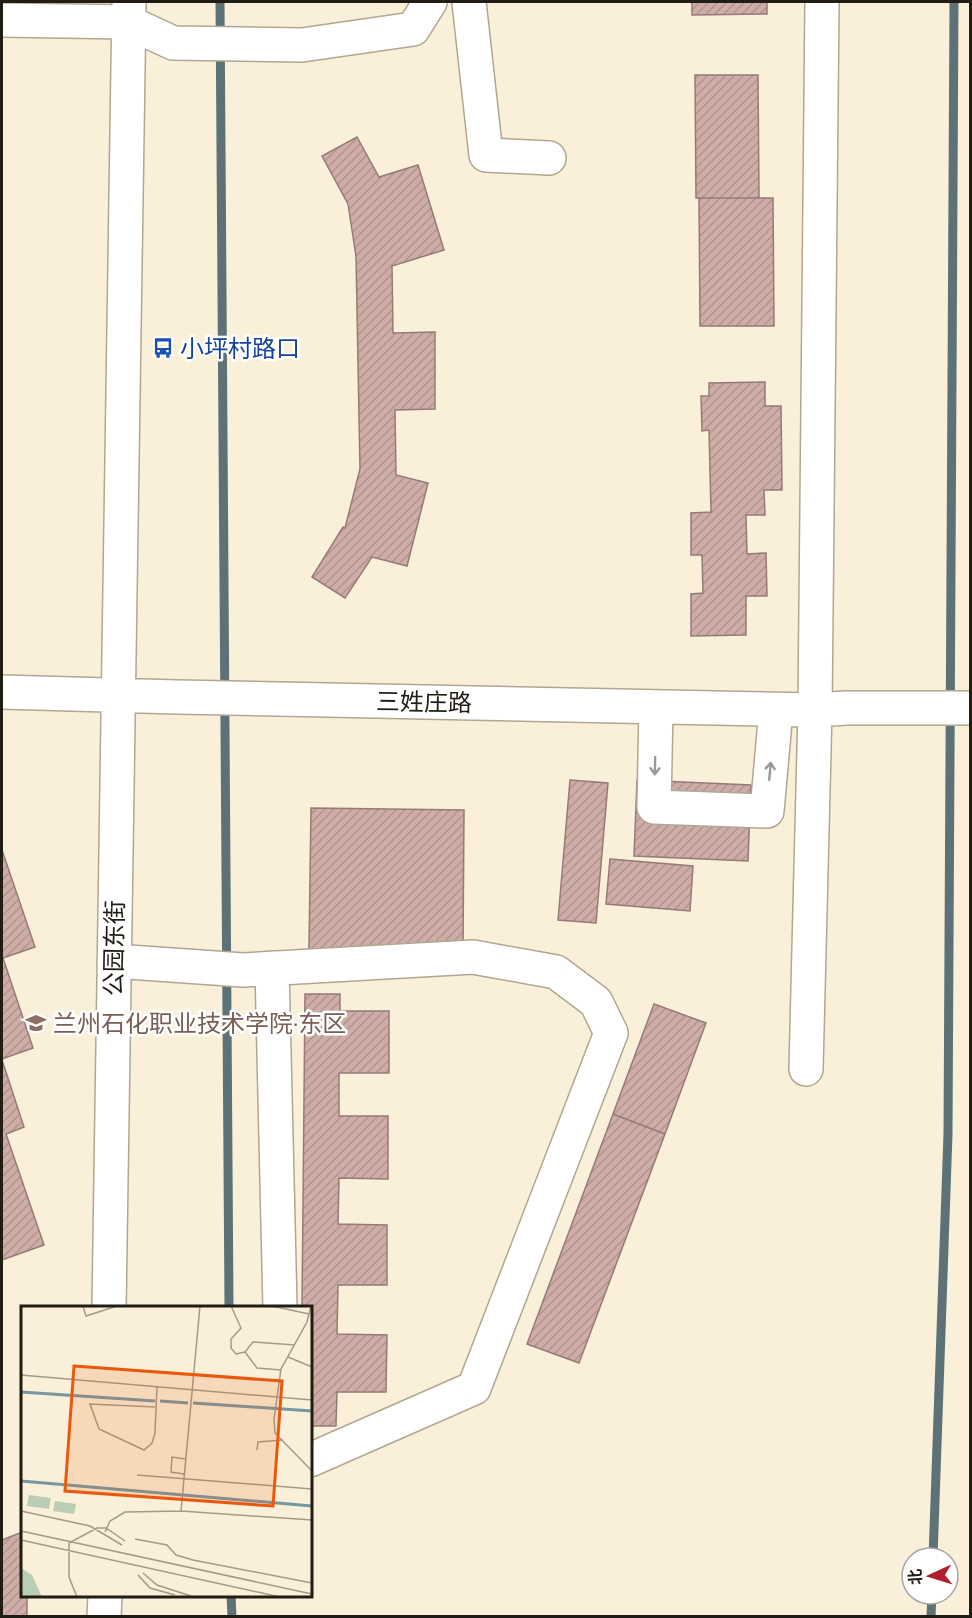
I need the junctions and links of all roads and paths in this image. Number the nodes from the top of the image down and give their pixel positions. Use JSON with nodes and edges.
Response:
{"nodes":[{"id":1,"x":430,"y":2,"type":"edge"},
{"id":2,"x":469,"y":2,"type":"edge"},
{"id":3,"x":822,"y":2,"type":"edge"},
{"id":4,"x":129,"y":12,"type":"edge"},
{"id":5,"x":2,"y":20,"type":"edge"},
{"id":6,"x":549,"y":158,"type":"dead end"},
{"id":7,"x":2,"y":692,"type":"edge"},
{"id":8,"x":118,"y":696,"type":"junction"},
{"id":9,"x":657,"y":707,"type":"junction"},
{"id":10,"x":970,"y":708,"type":"edge"},
{"id":11,"x":830,"y":709,"type":"junction"},
{"id":12,"x":776,"y":710,"type":"junction"},
{"id":13,"x":114,"y":962,"type":"junction"},
{"id":14,"x":258,"y":969,"type":"junction"},
{"id":15,"x":806,"y":1069,"type":"dead end"},
{"id":16,"x":109,"y":1306,"type":"edge"},
{"id":17,"x":280,"y":1306,"type":"edge"},
{"id":18,"x":312,"y":1459,"type":"edge"},
{"id":19,"x":105,"y":1597,"type":"edge"},
{"id":20,"x":104,"y":1617,"type":"edge"}],
"edges":[{"from":1,"to":4,"type":"street"},
{"from":2,"to":6,"type":"street"},
{"from":3,"to":11,"type":"street"},
{"from":4,"to":5,"type":"street"},
{"from":4,"to":8,"type":"street","name":"公园东街"},
{"from":7,"to":8,"type":"street","name":"三姓庄路"},
{"from":8,"to":9,"type":"street","name":"三姓庄路"},
{"from":8,"to":13,"type":"street","name":"公园东街"},
{"from":9,"to":12,"type":"street","name":"三姓庄路"},
{"from":9,"to":12,"type":"street","one_way":true},
{"from":10,"to":11,"type":"street","name":"三姓庄路"},
{"from":11,"to":12,"type":"street","name":"三姓庄路"},
{"from":11,"to":15,"type":"street"},
{"from":13,"to":14,"type":"street"},
{"from":13,"to":16,"type":"street","name":"公园东街"},
{"from":14,"to":17,"type":"street"},
{"from":14,"to":18,"type":"street"},
{"from":19,"to":20,"type":"street"}]}
